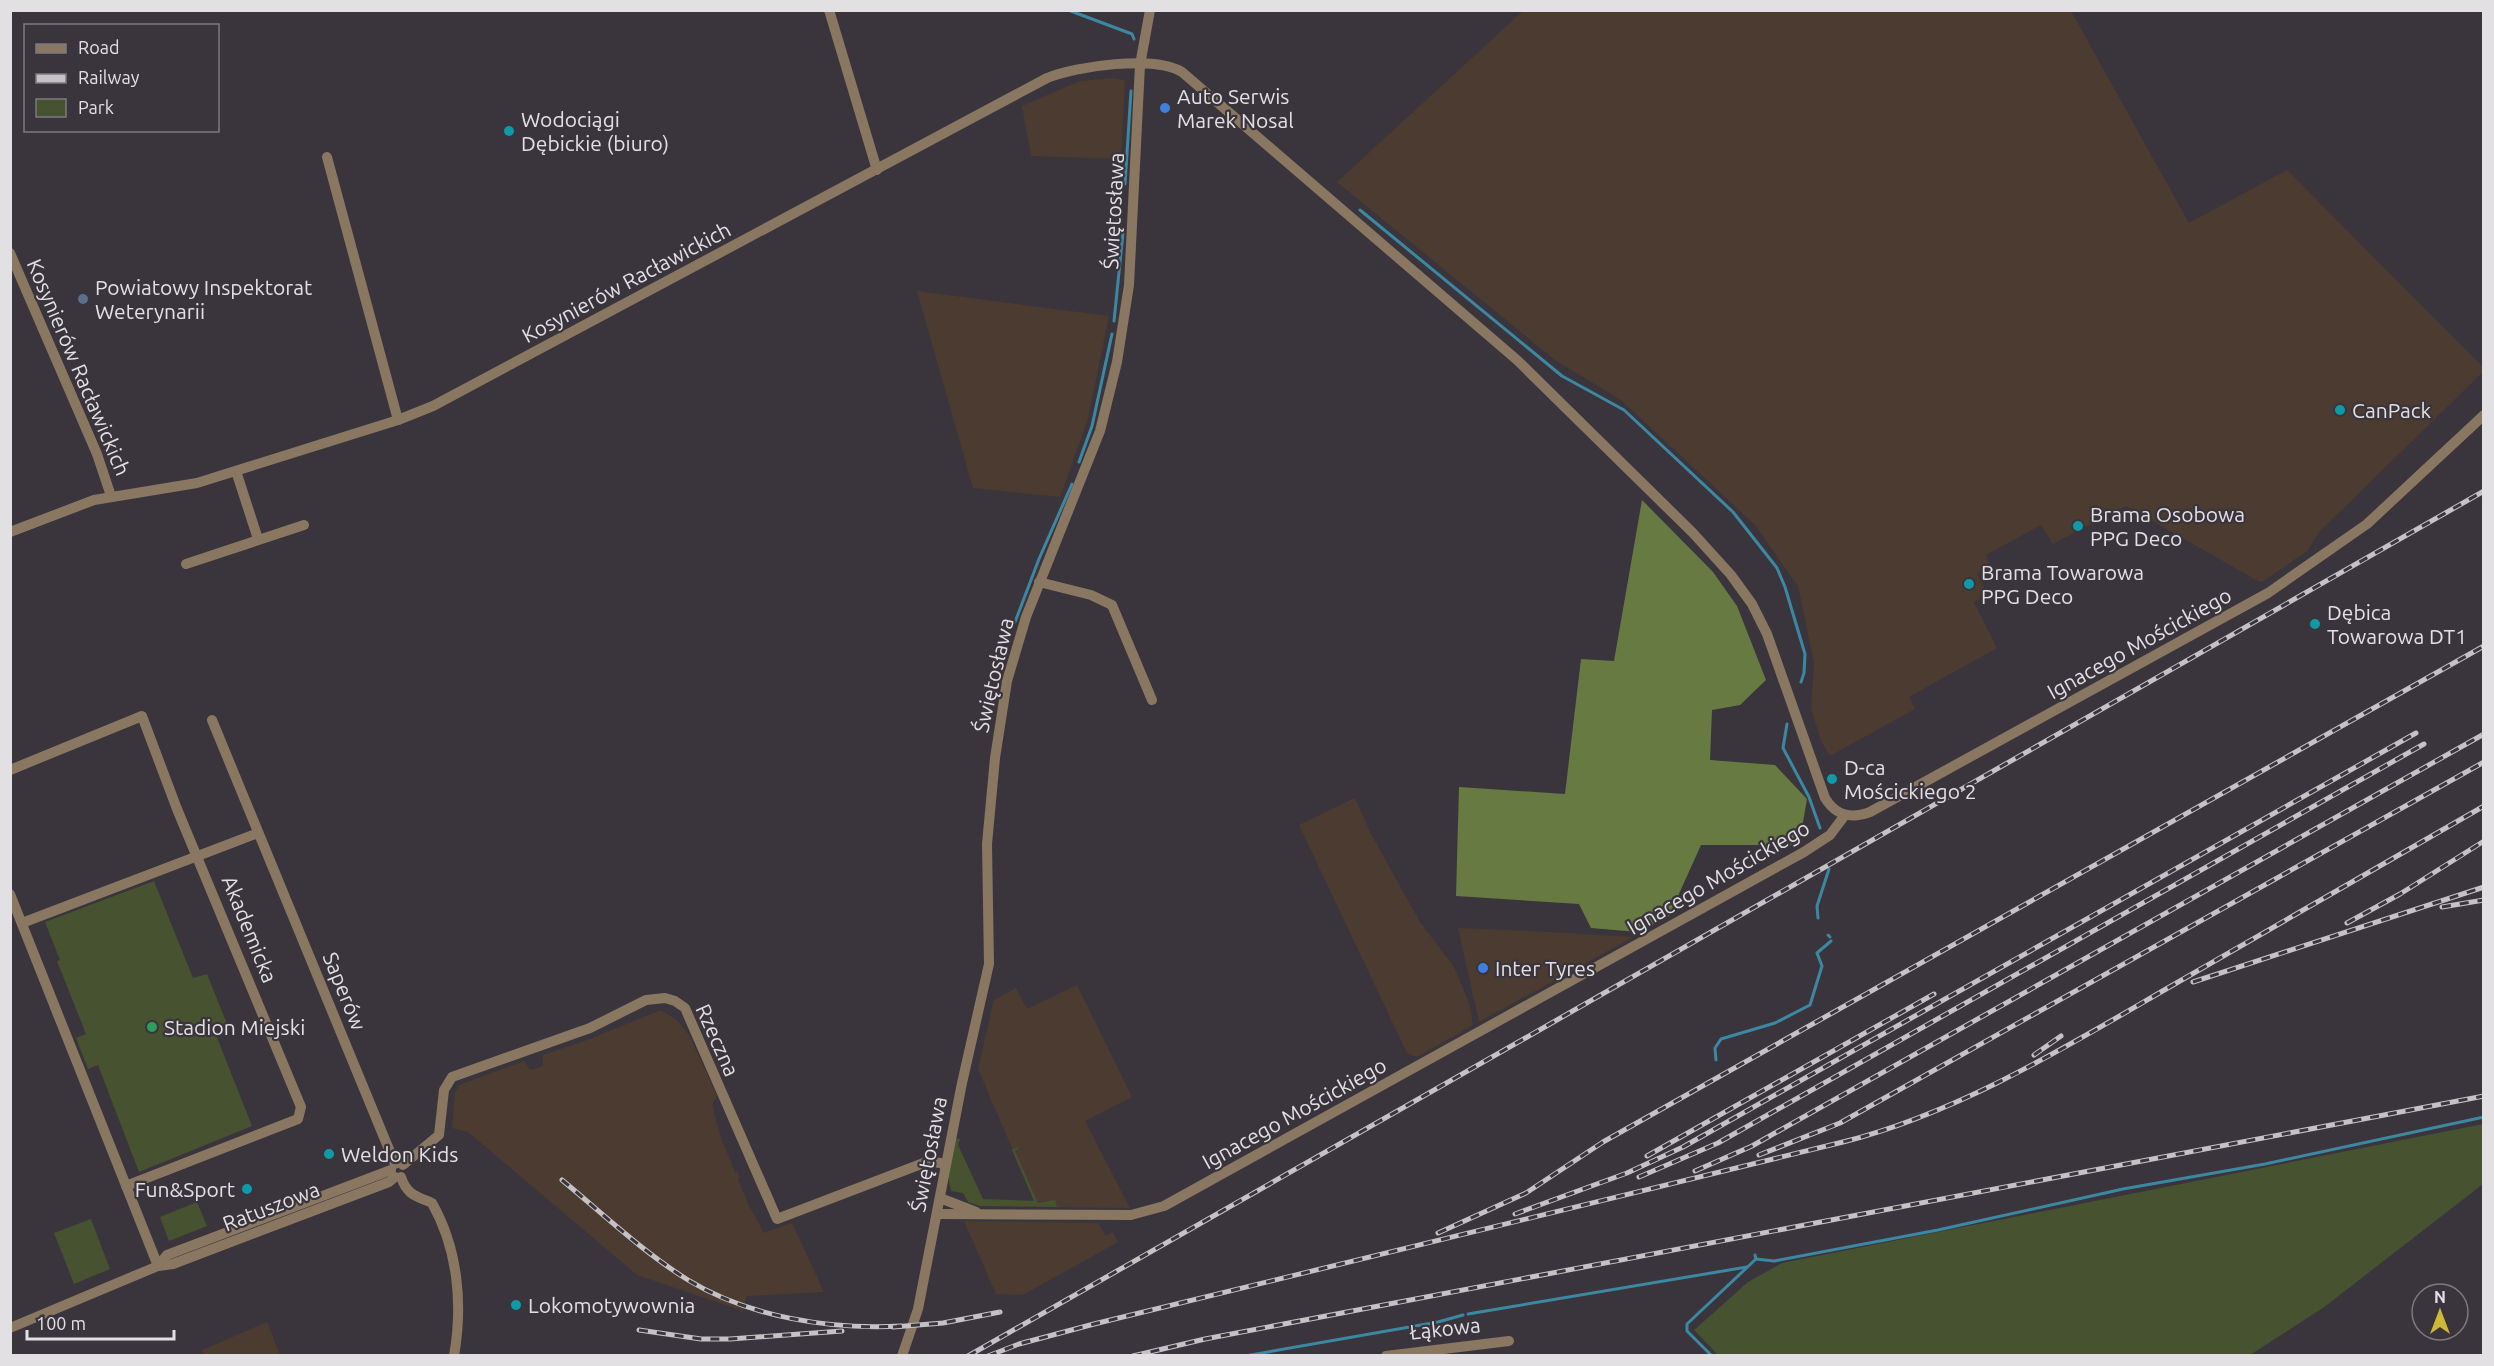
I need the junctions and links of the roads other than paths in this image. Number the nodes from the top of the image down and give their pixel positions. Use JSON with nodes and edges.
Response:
{"nodes":[{"id":1,"x":829,"y":10,"type":"edge"},
{"id":2,"x":1150,"y":10,"type":"edge"},
{"id":3,"x":1140,"y":65,"type":"junction"},
{"id":4,"x":327,"y":157,"type":"dead end"},
{"id":5,"x":877,"y":170,"type":"junction"},
{"id":6,"x":10,"y":253,"type":"edge"},
{"id":7,"x":2484,"y":416,"type":"edge"},
{"id":8,"x":398,"y":420,"type":"junction"},
{"id":9,"x":236,"y":471,"type":"junction"},
{"id":10,"x":111,"y":496,"type":"junction"},
{"id":11,"x":304,"y":525,"type":"dead end"},
{"id":12,"x":10,"y":532,"type":"edge"},
{"id":13,"x":258,"y":539,"type":"junction"},
{"id":14,"x":186,"y":564,"type":"dead end"},
{"id":15,"x":1039,"y":582,"type":"junction"},
{"id":16,"x":1152,"y":700,"type":"dead end"},
{"id":17,"x":212,"y":720,"type":"dead end"},
{"id":18,"x":10,"y":770,"type":"edge"},
{"id":19,"x":1845,"y":815,"type":"junction"},
{"id":20,"x":258,"y":833,"type":"junction"},
{"id":21,"x":199,"y":857,"type":"junction"},
{"id":22,"x":10,"y":894,"type":"edge"},
{"id":23,"x":22,"y":923,"type":"junction"},
{"id":24,"x":945,"y":1164,"type":"junction"},
{"id":25,"x":397,"y":1171,"type":"junction"},
{"id":26,"x":126,"y":1186,"type":"junction"},
{"id":27,"x":939,"y":1198,"type":"junction"},
{"id":28,"x":937,"y":1214,"type":"junction"},
{"id":29,"x":979,"y":1214,"type":"junction"},
{"id":30,"x":158,"y":1266,"type":"junction"},
{"id":31,"x":10,"y":1328,"type":"edge"},
{"id":32,"x":1509,"y":1341,"type":"dead end"},
{"id":33,"x":454,"y":1356,"type":"edge"},
{"id":34,"x":902,"y":1356,"type":"edge"},
{"id":35,"x":1386,"y":1356,"type":"edge"}],
"edges":[{"from":1,"to":5,"type":"street"},
{"from":2,"to":3,"type":"street","name":"Świętosława"},
{"from":3,"to":5,"type":"street","name":"Kosynierów Racławickich"},
{"from":3,"to":15,"type":"street","name":"Świętosława"},
{"from":3,"to":19,"type":"street","name":"Kosynierów Racławickich"},
{"from":4,"to":8,"type":"street"},
{"from":5,"to":8,"type":"street","name":"Kosynierów Racławickich"},
{"from":6,"to":10,"type":"street","name":"Kosynierów Racławickich"},
{"from":7,"to":19,"type":"street","name":"Ignacego Mościckiego"},
{"from":8,"to":9,"type":"street","name":"Kosynierów Racławickich"},
{"from":9,"to":10,"type":"street","name":"Kosynierów Racławickich"},
{"from":9,"to":13,"type":"street"},
{"from":10,"to":12,"type":"street","name":"Kosynierów Racławickich"},
{"from":11,"to":13,"type":"street"},
{"from":13,"to":14,"type":"street"},
{"from":15,"to":16,"type":"street"},
{"from":15,"to":24,"type":"street","name":"Świętosława"},
{"from":17,"to":20,"type":"street","name":"Saperów"},
{"from":18,"to":21,"type":"street","name":"Akademicka"},
{"from":19,"to":29,"type":"street","name":"Ignacego Mościckiego"},
{"from":20,"to":21,"type":"street"},
{"from":20,"to":25,"type":"street","name":"Saperów"},
{"from":21,"to":23,"type":"street"},
{"from":21,"to":26,"type":"street","name":"Akademicka"},
{"from":22,"to":23,"type":"street"},
{"from":23,"to":26,"type":"street"},
{"from":24,"to":25,"type":"street","name":"Rzeczna"},
{"from":24,"to":27,"type":"street","name":"Świętosława"},
{"from":25,"to":30,"type":"street","name":"Ratuszowa"},
{"from":25,"to":33,"type":"street","name":"Saperów"},
{"from":26,"to":30,"type":"street"},
{"from":27,"to":28,"type":"street","name":"Świętosława"},
{"from":27,"to":29,"type":"street","name":"Ignacego Mościckiego"},
{"from":28,"to":29,"type":"street","name":"Ignacego Mościckiego"},
{"from":28,"to":34,"type":"street","name":"Świętosława"},
{"from":30,"to":31,"type":"street","name":"Ratuszowa"},
{"from":32,"to":35,"type":"street","name":"Łąkowa"}]}
